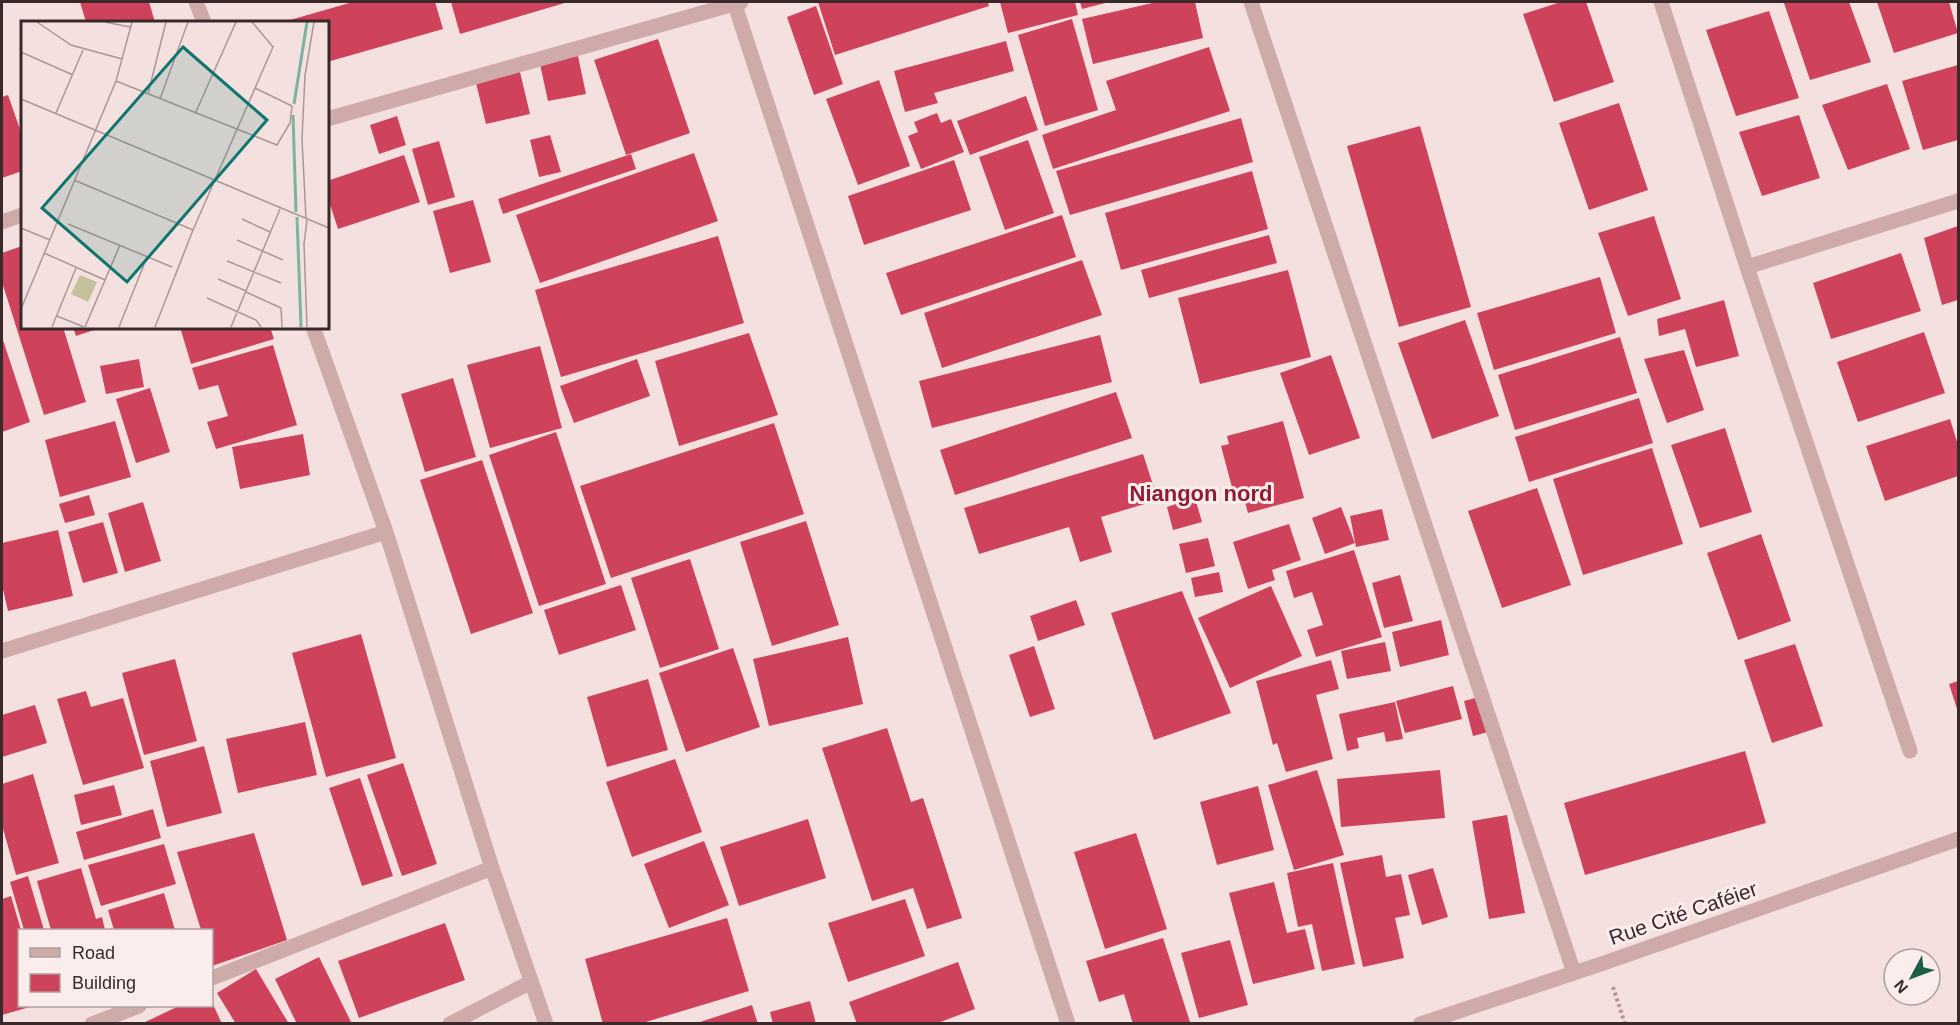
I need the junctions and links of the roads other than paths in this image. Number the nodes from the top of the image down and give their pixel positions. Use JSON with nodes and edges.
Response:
{"nodes":[{"id":1,"x":196,"y":2,"type":"edge"},
{"id":2,"x":736,"y":2,"type":"edge"},
{"id":3,"x":1251,"y":2,"type":"edge"},
{"id":4,"x":1665,"y":3,"type":"edge"},
{"id":5,"x":204,"y":21,"type":"edge"},
{"id":6,"x":328,"y":119,"type":"edge"},
{"id":7,"x":1959,"y":201,"type":"edge"},
{"id":8,"x":21,"y":215,"type":"edge"},
{"id":9,"x":2,"y":222,"type":"edge"},
{"id":10,"x":1747,"y":267,"type":"junction"},
{"id":11,"x":314,"y":328,"type":"edge"},
{"id":12,"x":386,"y":532,"type":"junction"},
{"id":13,"x":2,"y":651,"type":"edge"},
{"id":14,"x":1910,"y":751,"type":"dead end"},
{"id":15,"x":1959,"y":839,"type":"edge"},
{"id":16,"x":492,"y":868,"type":"junction"},
{"id":17,"x":1574,"y":973,"type":"junction"},
{"id":18,"x":213,"y":978,"type":"edge"},
{"id":19,"x":531,"y":982,"type":"junction"},
{"id":20,"x":135,"y":1007,"type":"edge"},
{"id":21,"x":93,"y":1023,"type":"edge"},
{"id":22,"x":450,"y":1023,"type":"edge"},
{"id":23,"x":546,"y":1023,"type":"edge"},
{"id":24,"x":1068,"y":1023,"type":"edge"},
{"id":25,"x":1420,"y":1023,"type":"edge"}],
"edges":[{"from":1,"to":5,"type":"street"},
{"from":2,"to":6,"type":"street"},
{"from":2,"to":24,"type":"street"},
{"from":3,"to":17,"type":"street"},
{"from":4,"to":10,"type":"street"},
{"from":7,"to":10,"type":"street"},
{"from":8,"to":9,"type":"street"},
{"from":10,"to":14,"type":"street"},
{"from":11,"to":12,"type":"street"},
{"from":12,"to":13,"type":"street"},
{"from":12,"to":16,"type":"street"},
{"from":15,"to":17,"type":"street","name":"Rue Cité Caféier"},
{"from":16,"to":18,"type":"street"},
{"from":16,"to":19,"type":"street"},
{"from":17,"to":25,"type":"street","name":"Rue Cité Caféier"},
{"from":19,"to":22,"type":"street"},
{"from":19,"to":23,"type":"street"},
{"from":20,"to":21,"type":"street"}]}
